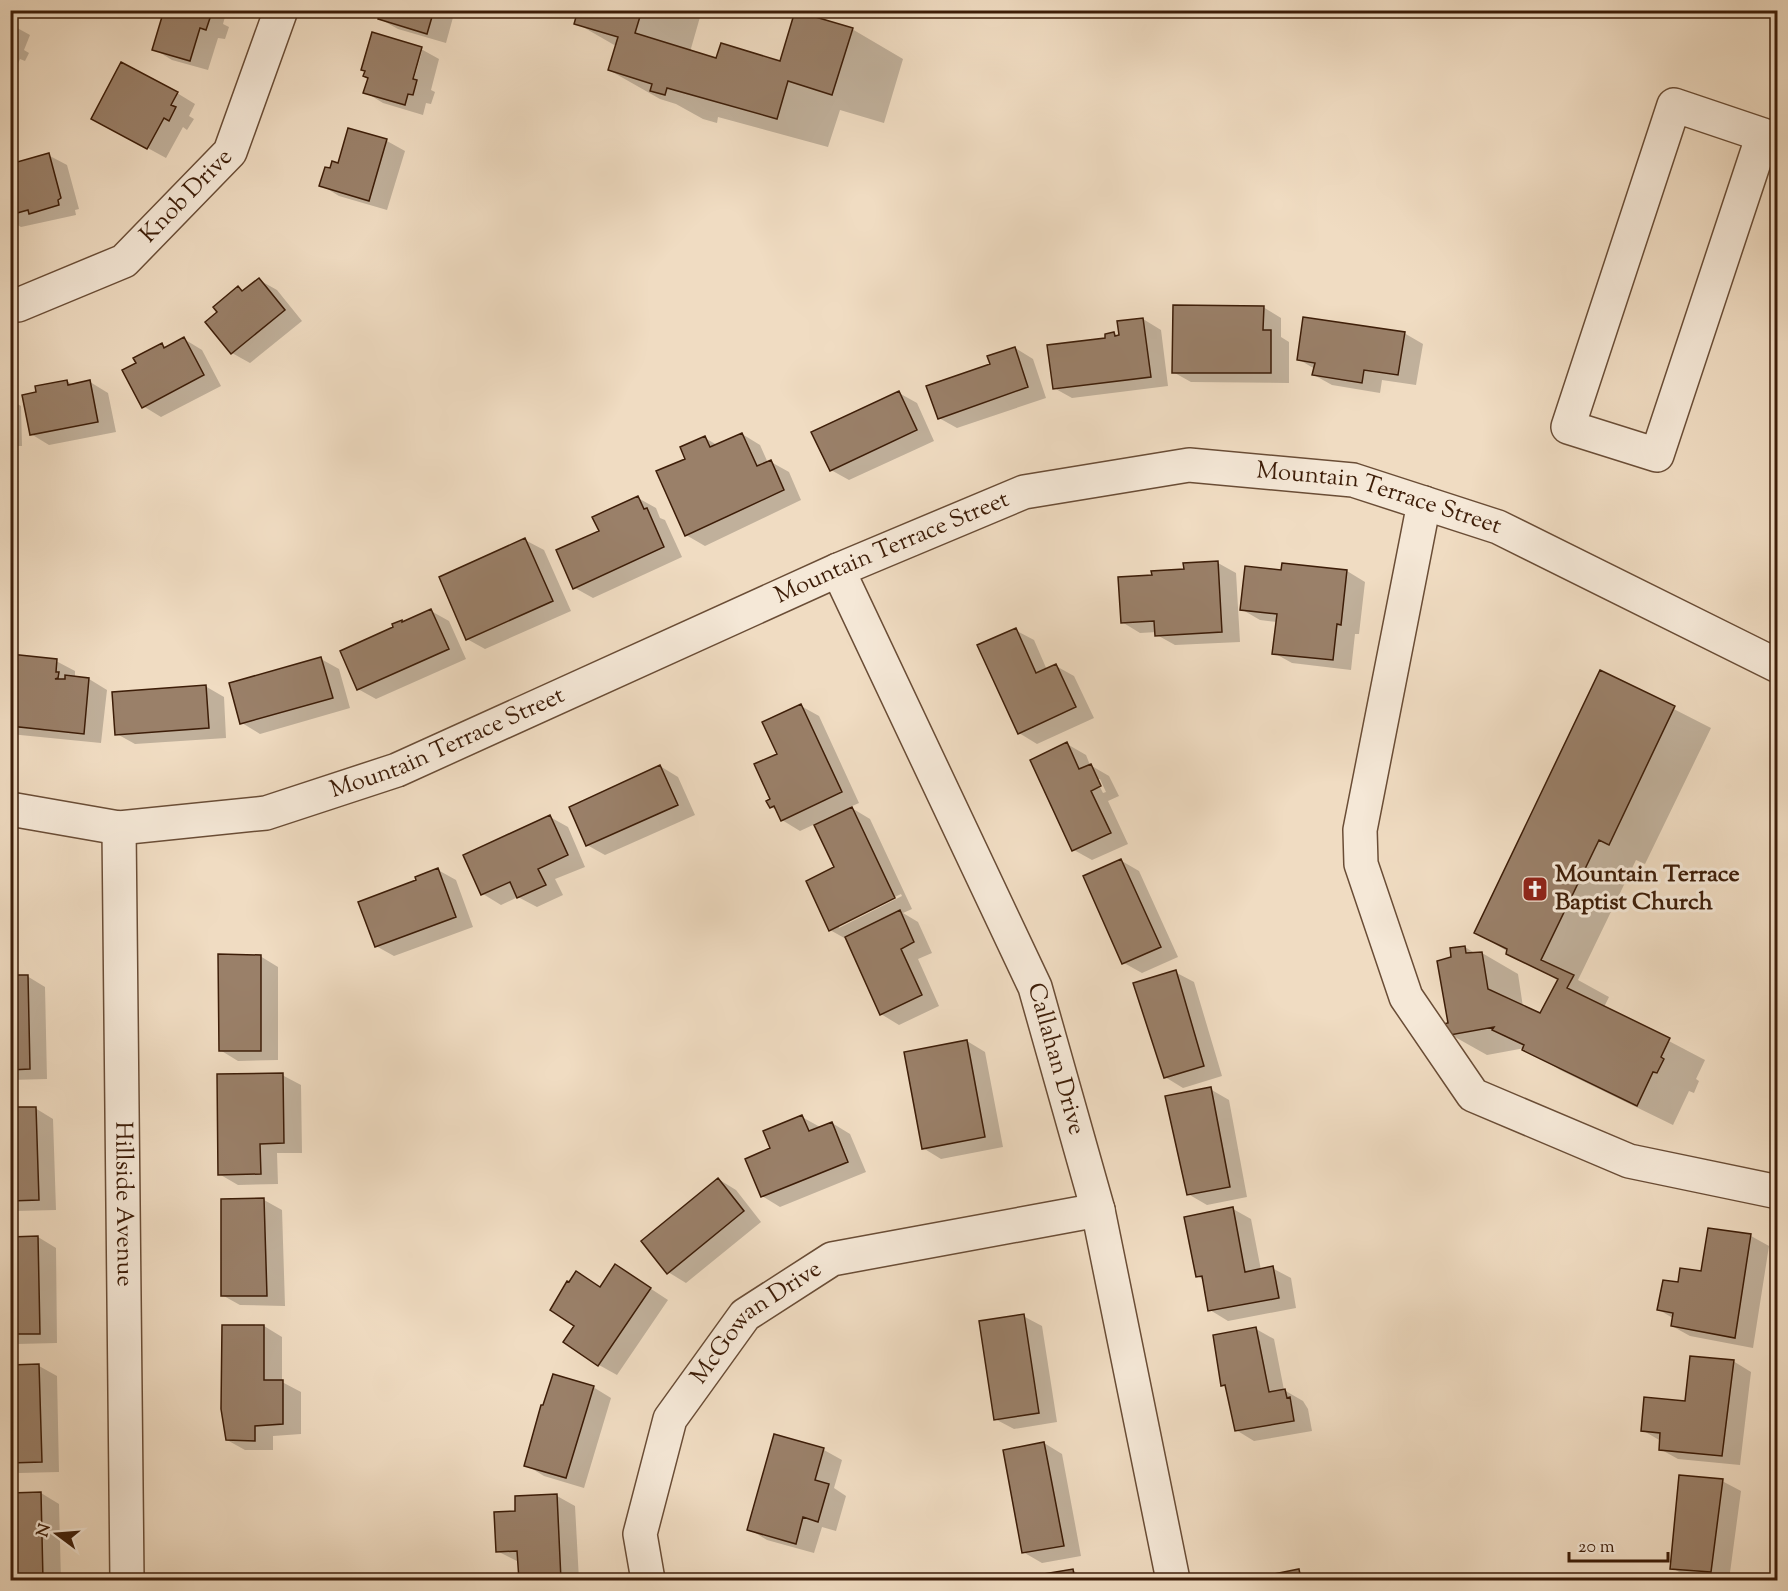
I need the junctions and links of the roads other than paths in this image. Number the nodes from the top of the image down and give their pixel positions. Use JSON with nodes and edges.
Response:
{"nodes":[{"id":1,"x":281,"y":10,"type":"edge"},
{"id":2,"x":1770,"y":138,"type":"edge"},
{"id":3,"x":10,"y":304,"type":"edge"},
{"id":4,"x":1424,"y":503,"type":"junction"},
{"id":5,"x":838,"y":570,"type":"junction"},
{"id":6,"x":1778,"y":666,"type":"edge"},
{"id":7,"x":10,"y":809,"type":"edge"},
{"id":8,"x":119,"y":828,"type":"junction"},
{"id":9,"x":1778,"y":1192,"type":"edge"},
{"id":10,"x":1098,"y":1210,"type":"junction"},
{"id":11,"x":128,"y":1581,"type":"edge"},
{"id":12,"x":648,"y":1581,"type":"edge"},
{"id":13,"x":1173,"y":1581,"type":"edge"}],
"edges":[{"from":1,"to":3,"type":"street","name":"Knob Drive"},
{"from":2,"to":2,"type":"street"},
{"from":4,"to":5,"type":"street","name":"Mountain Terrace Street"},
{"from":4,"to":6,"type":"street","name":"Mountain Terrace Street"},
{"from":4,"to":9,"type":"street"},
{"from":5,"to":8,"type":"street","name":"Mountain Terrace Street"},
{"from":5,"to":10,"type":"street","name":"Callahan Drive"},
{"from":7,"to":8,"type":"street","name":"Mountain Terrace Street"},
{"from":8,"to":11,"type":"street","name":"Hillside Avenue"},
{"from":10,"to":12,"type":"street","name":"McGowan Drive"},
{"from":10,"to":13,"type":"street","name":"Callahan Drive"}]}
